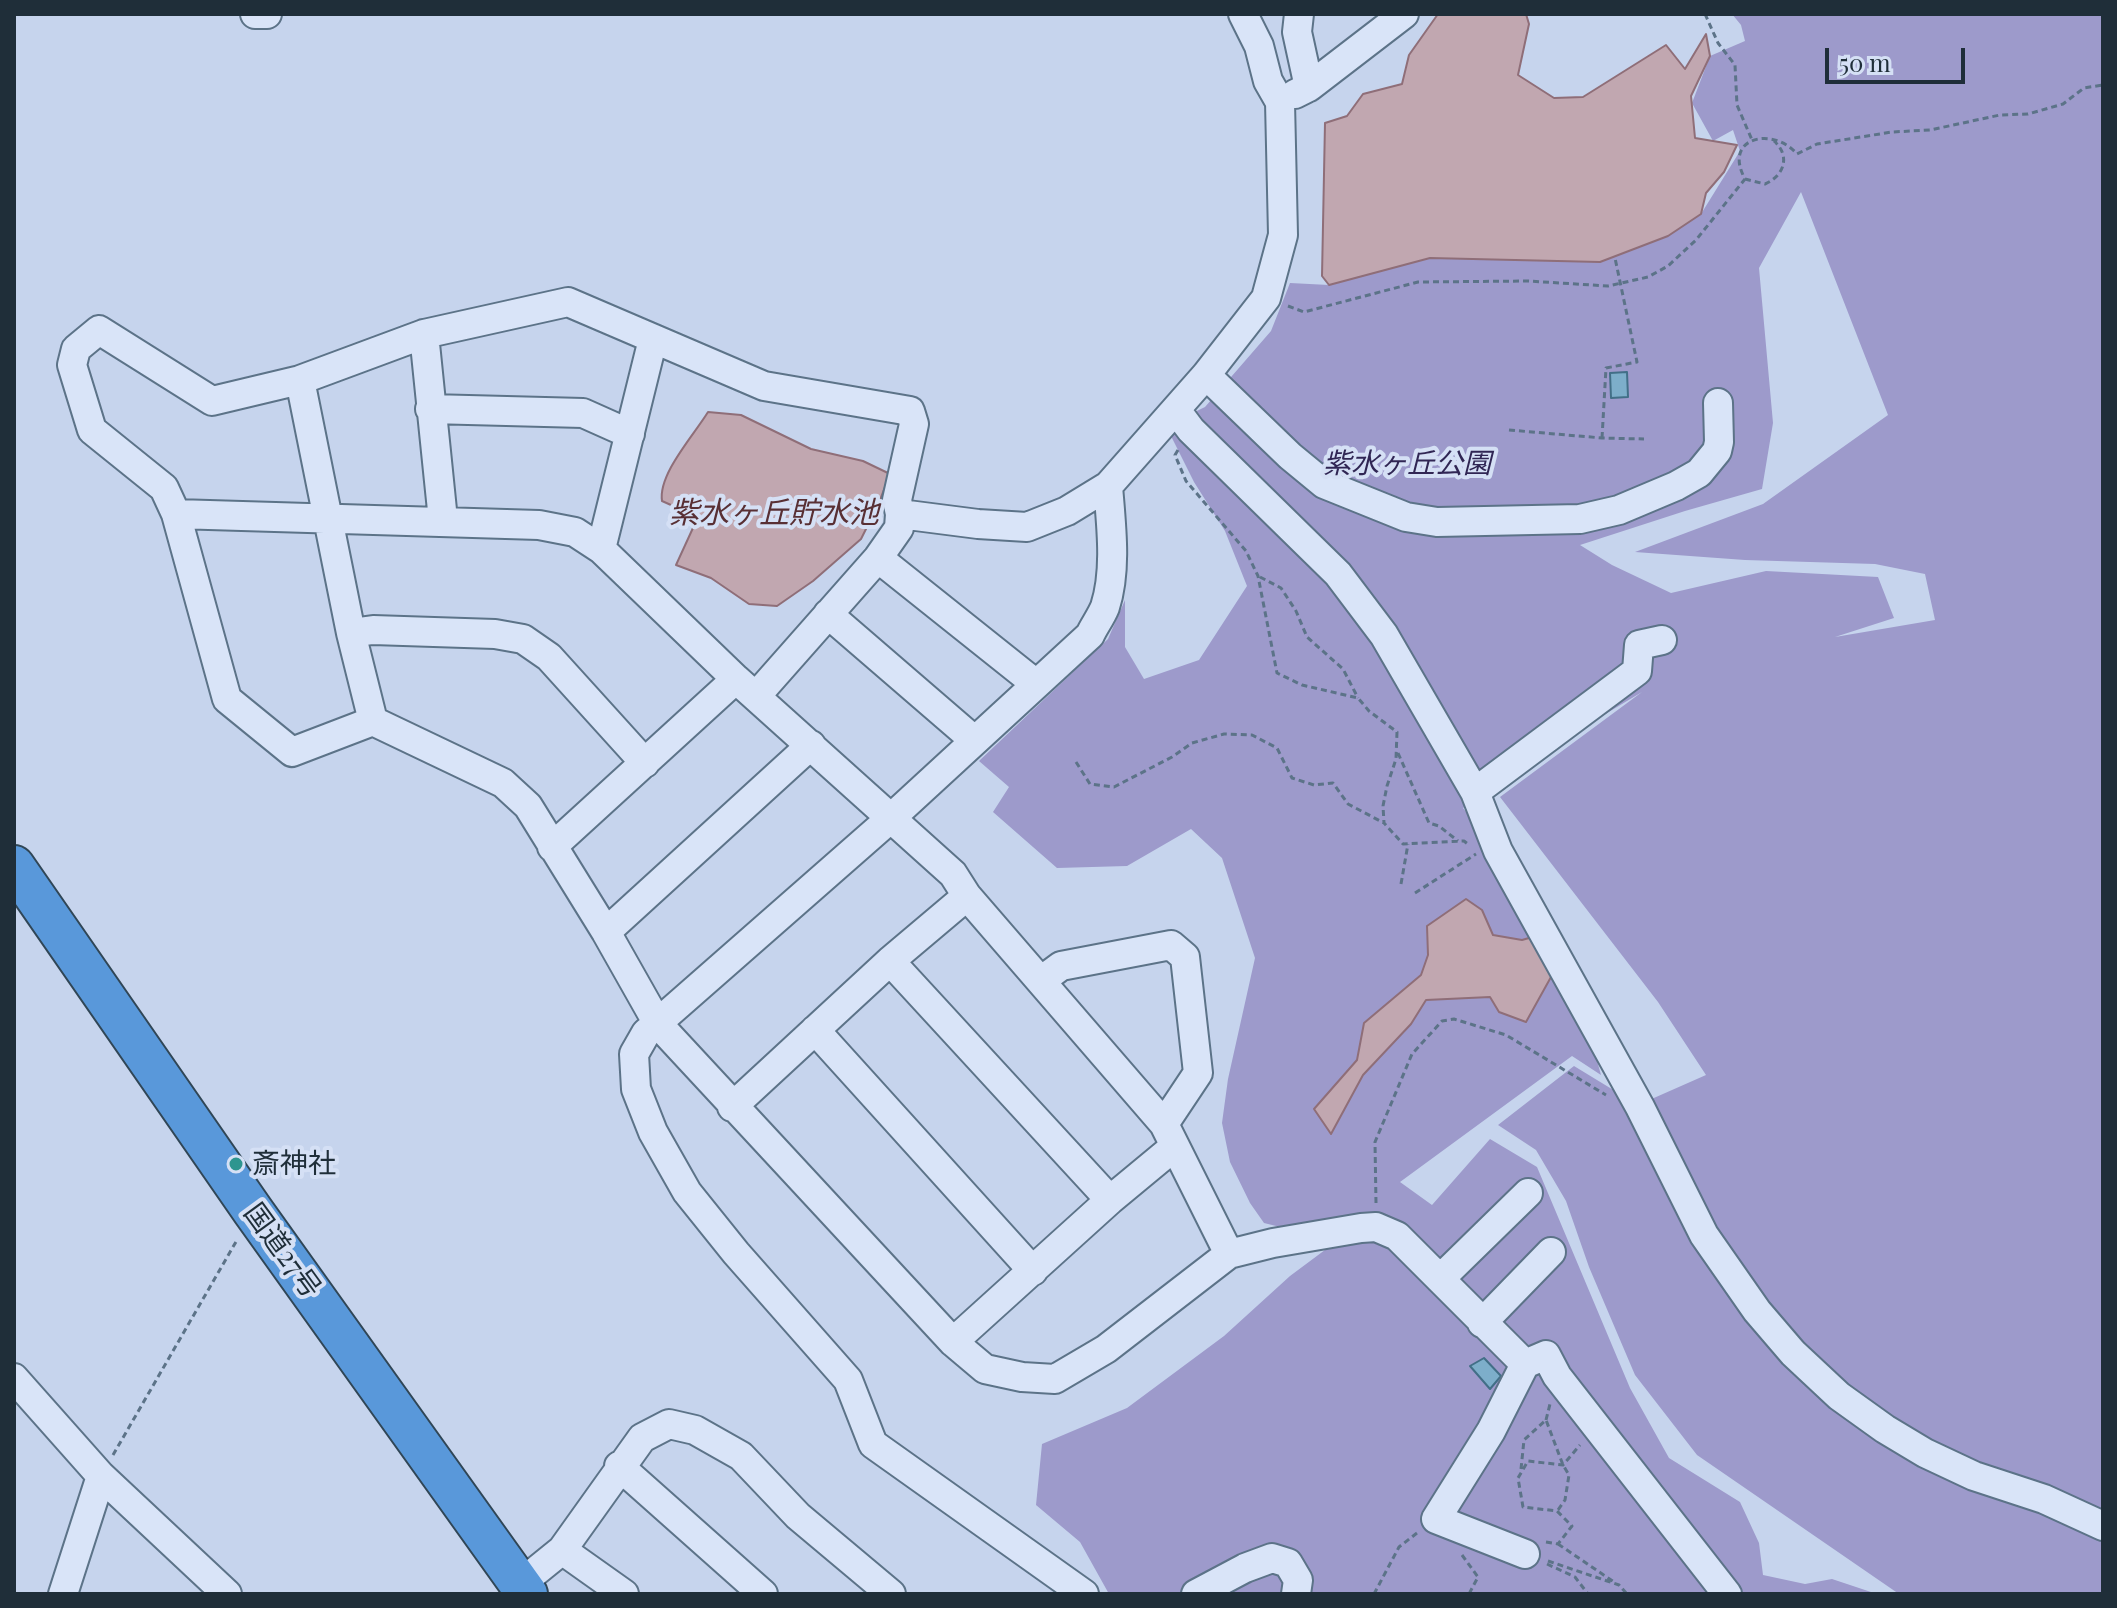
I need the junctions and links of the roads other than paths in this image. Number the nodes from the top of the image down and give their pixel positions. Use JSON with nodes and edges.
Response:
{"nodes":[{"id":1,"x":255,"y":14,"type":"edge"},
{"id":2,"x":267,"y":14,"type":"edge"},
{"id":3,"x":1243,"y":14,"type":"edge"},
{"id":4,"x":1299,"y":14,"type":"edge"},
{"id":5,"x":1366,"y":14,"type":"edge"},
{"id":6,"x":1383,"y":14,"type":"edge"},
{"id":7,"x":1404,"y":14,"type":"edge"},
{"id":8,"x":1309,"y":87,"type":"junction"},
{"id":9,"x":1280,"y":102,"type":"junction"},
{"id":10,"x":424,"y":334,"type":"junction"},
{"id":11,"x":653,"y":339,"type":"junction"},
{"id":12,"x":1206,"y":375,"type":"junction"},
{"id":13,"x":300,"y":380,"type":"junction"},
{"id":14,"x":1718,"y":403,"type":"dead end"},
{"id":15,"x":430,"y":409,"type":"junction"},
{"id":16,"x":1183,"y":420,"type":"junction"},
{"id":17,"x":630,"y":434,"type":"junction"},
{"id":18,"x":1108,"y":486,"type":"junction"},
{"id":19,"x":176,"y":514,"type":"junction"},
{"id":20,"x":900,"y":514,"type":"junction"},
{"id":21,"x":328,"y":520,"type":"junction"},
{"id":22,"x":443,"y":520,"type":"junction"},
{"id":23,"x":601,"y":549,"type":"junction"},
{"id":24,"x":878,"y":558,"type":"junction"},
{"id":25,"x":828,"y":614,"type":"junction"},
{"id":26,"x":351,"y":633,"type":"junction"},
{"id":27,"x":1662,"y":640,"type":"dead end"},
{"id":28,"x":1036,"y":684,"type":"junction"},
{"id":29,"x":747,"y":687,"type":"junction"},
{"id":30,"x":373,"y":721,"type":"junction"},
{"id":31,"x":974,"y":740,"type":"junction"},
{"id":32,"x":811,"y":745,"type":"junction"},
{"id":33,"x":645,"y":763,"type":"junction"},
{"id":34,"x":1475,"y":792,"type":"junction"},
{"id":35,"x":891,"y":818,"type":"junction"},
{"id":36,"x":552,"y":847,"type":"junction"},
{"id":37,"x":14,"y":866,"type":"edge"},
{"id":38,"x":967,"y":896,"type":"junction"},
{"id":39,"x":606,"y":932,"type":"junction"},
{"id":40,"x":890,"y":961,"type":"junction"},
{"id":41,"x":1042,"y":980,"type":"junction"},
{"id":42,"x":658,"y":1024,"type":"junction"},
{"id":43,"x":815,"y":1030,"type":"junction"},
{"id":44,"x":732,"y":1107,"type":"junction"},
{"id":45,"x":1169,"y":1135,"type":"junction"},
{"id":46,"x":1528,"y":1193,"type":"dead end"},
{"id":47,"x":1110,"y":1200,"type":"junction"},
{"id":48,"x":1551,"y":1252,"type":"dead end"},
{"id":49,"x":1229,"y":1254,"type":"junction"},
{"id":50,"x":1033,"y":1271,"type":"junction"},
{"id":51,"x":1440,"y":1279,"type":"junction"},
{"id":52,"x":1482,"y":1323,"type":"junction"},
{"id":53,"x":953,"y":1342,"type":"junction"},
{"id":54,"x":1525,"y":1364,"type":"junction"},
{"id":55,"x":14,"y":1378,"type":"edge"},
{"id":56,"x":619,"y":1466,"type":"junction"},
{"id":57,"x":101,"y":1476,"type":"junction"},
{"id":58,"x":2103,"y":1526,"type":"edge"},
{"id":59,"x":1533,"y":1547,"type":"road end"},
{"id":60,"x":562,"y":1550,"type":"junction"},
{"id":61,"x":524,"y":1589,"type":"edge"},
{"id":62,"x":63,"y":1594,"type":"edge"},
{"id":63,"x":227,"y":1594,"type":"edge"},
{"id":64,"x":624,"y":1594,"type":"edge"},
{"id":65,"x":763,"y":1594,"type":"edge"},
{"id":66,"x":891,"y":1594,"type":"edge"},
{"id":67,"x":1084,"y":1594,"type":"edge"},
{"id":68,"x":1196,"y":1594,"type":"edge"},
{"id":69,"x":1296,"y":1594,"type":"edge"},
{"id":70,"x":1727,"y":1594,"type":"edge"}],
"edges":[{"from":1,"to":2,"type":"street"},
{"from":3,"to":9,"type":"street"},
{"from":4,"to":8,"type":"street"},
{"from":5,"to":6,"type":"street"},
{"from":7,"to":8,"type":"street"},
{"from":8,"to":9,"type":"street"},
{"from":9,"to":12,"type":"street"},
{"from":10,"to":11,"type":"street"},
{"from":10,"to":13,"type":"street"},
{"from":10,"to":15,"type":"street"},
{"from":11,"to":17,"type":"street"},
{"from":11,"to":20,"type":"street"},
{"from":12,"to":14,"type":"street"},
{"from":12,"to":16,"type":"street"},
{"from":13,"to":19,"type":"street"},
{"from":13,"to":21,"type":"street"},
{"from":15,"to":17,"type":"street"},
{"from":15,"to":22,"type":"street"},
{"from":16,"to":18,"type":"street"},
{"from":16,"to":34,"type":"street"},
{"from":17,"to":23,"type":"street"},
{"from":18,"to":20,"type":"street"},
{"from":18,"to":28,"type":"street"},
{"from":19,"to":21,"type":"street"},
{"from":19,"to":30,"type":"street"},
{"from":20,"to":24,"type":"street"},
{"from":21,"to":22,"type":"street"},
{"from":21,"to":26,"type":"street"},
{"from":22,"to":23,"type":"street"},
{"from":23,"to":29,"type":"street"},
{"from":24,"to":25,"type":"street"},
{"from":24,"to":28,"type":"street"},
{"from":25,"to":29,"type":"street"},
{"from":25,"to":31,"type":"street"},
{"from":26,"to":30,"type":"street"},
{"from":26,"to":33,"type":"street"},
{"from":27,"to":34,"type":"street"},
{"from":28,"to":31,"type":"street"},
{"from":29,"to":32,"type":"street"},
{"from":29,"to":33,"type":"street"},
{"from":30,"to":36,"type":"street"},
{"from":31,"to":35,"type":"street"},
{"from":32,"to":35,"type":"street"},
{"from":32,"to":39,"type":"street"},
{"from":33,"to":36,"type":"street"},
{"from":34,"to":58,"type":"street"},
{"from":35,"to":38,"type":"street"},
{"from":35,"to":42,"type":"street"},
{"from":36,"to":39,"type":"street"},
{"from":37,"to":61,"type":"highway","name":"国道27号"},
{"from":38,"to":40,"type":"street"},
{"from":38,"to":41,"type":"street"},
{"from":39,"to":42,"type":"street"},
{"from":40,"to":43,"type":"street"},
{"from":40,"to":47,"type":"street"},
{"from":41,"to":45,"type":"street"},
{"from":41,"to":45,"type":"street"},
{"from":42,"to":44,"type":"street"},
{"from":42,"to":67,"type":"street"},
{"from":43,"to":44,"type":"street"},
{"from":43,"to":50,"type":"street"},
{"from":44,"to":53,"type":"street"},
{"from":45,"to":47,"type":"street"},
{"from":45,"to":49,"type":"street"},
{"from":46,"to":51,"type":"street"},
{"from":47,"to":50,"type":"street"},
{"from":48,"to":52,"type":"street"},
{"from":49,"to":51,"type":"street"},
{"from":49,"to":53,"type":"street"},
{"from":50,"to":53,"type":"street"},
{"from":51,"to":52,"type":"street"},
{"from":52,"to":54,"type":"street"},
{"from":54,"to":59,"type":"street"},
{"from":54,"to":70,"type":"street"},
{"from":55,"to":57,"type":"street"},
{"from":56,"to":60,"type":"street"},
{"from":56,"to":65,"type":"street"},
{"from":56,"to":66,"type":"street"},
{"from":57,"to":62,"type":"street"},
{"from":57,"to":63,"type":"street"},
{"from":60,"to":61,"type":"street"},
{"from":60,"to":64,"type":"street"},
{"from":68,"to":69,"type":"street"}]}
